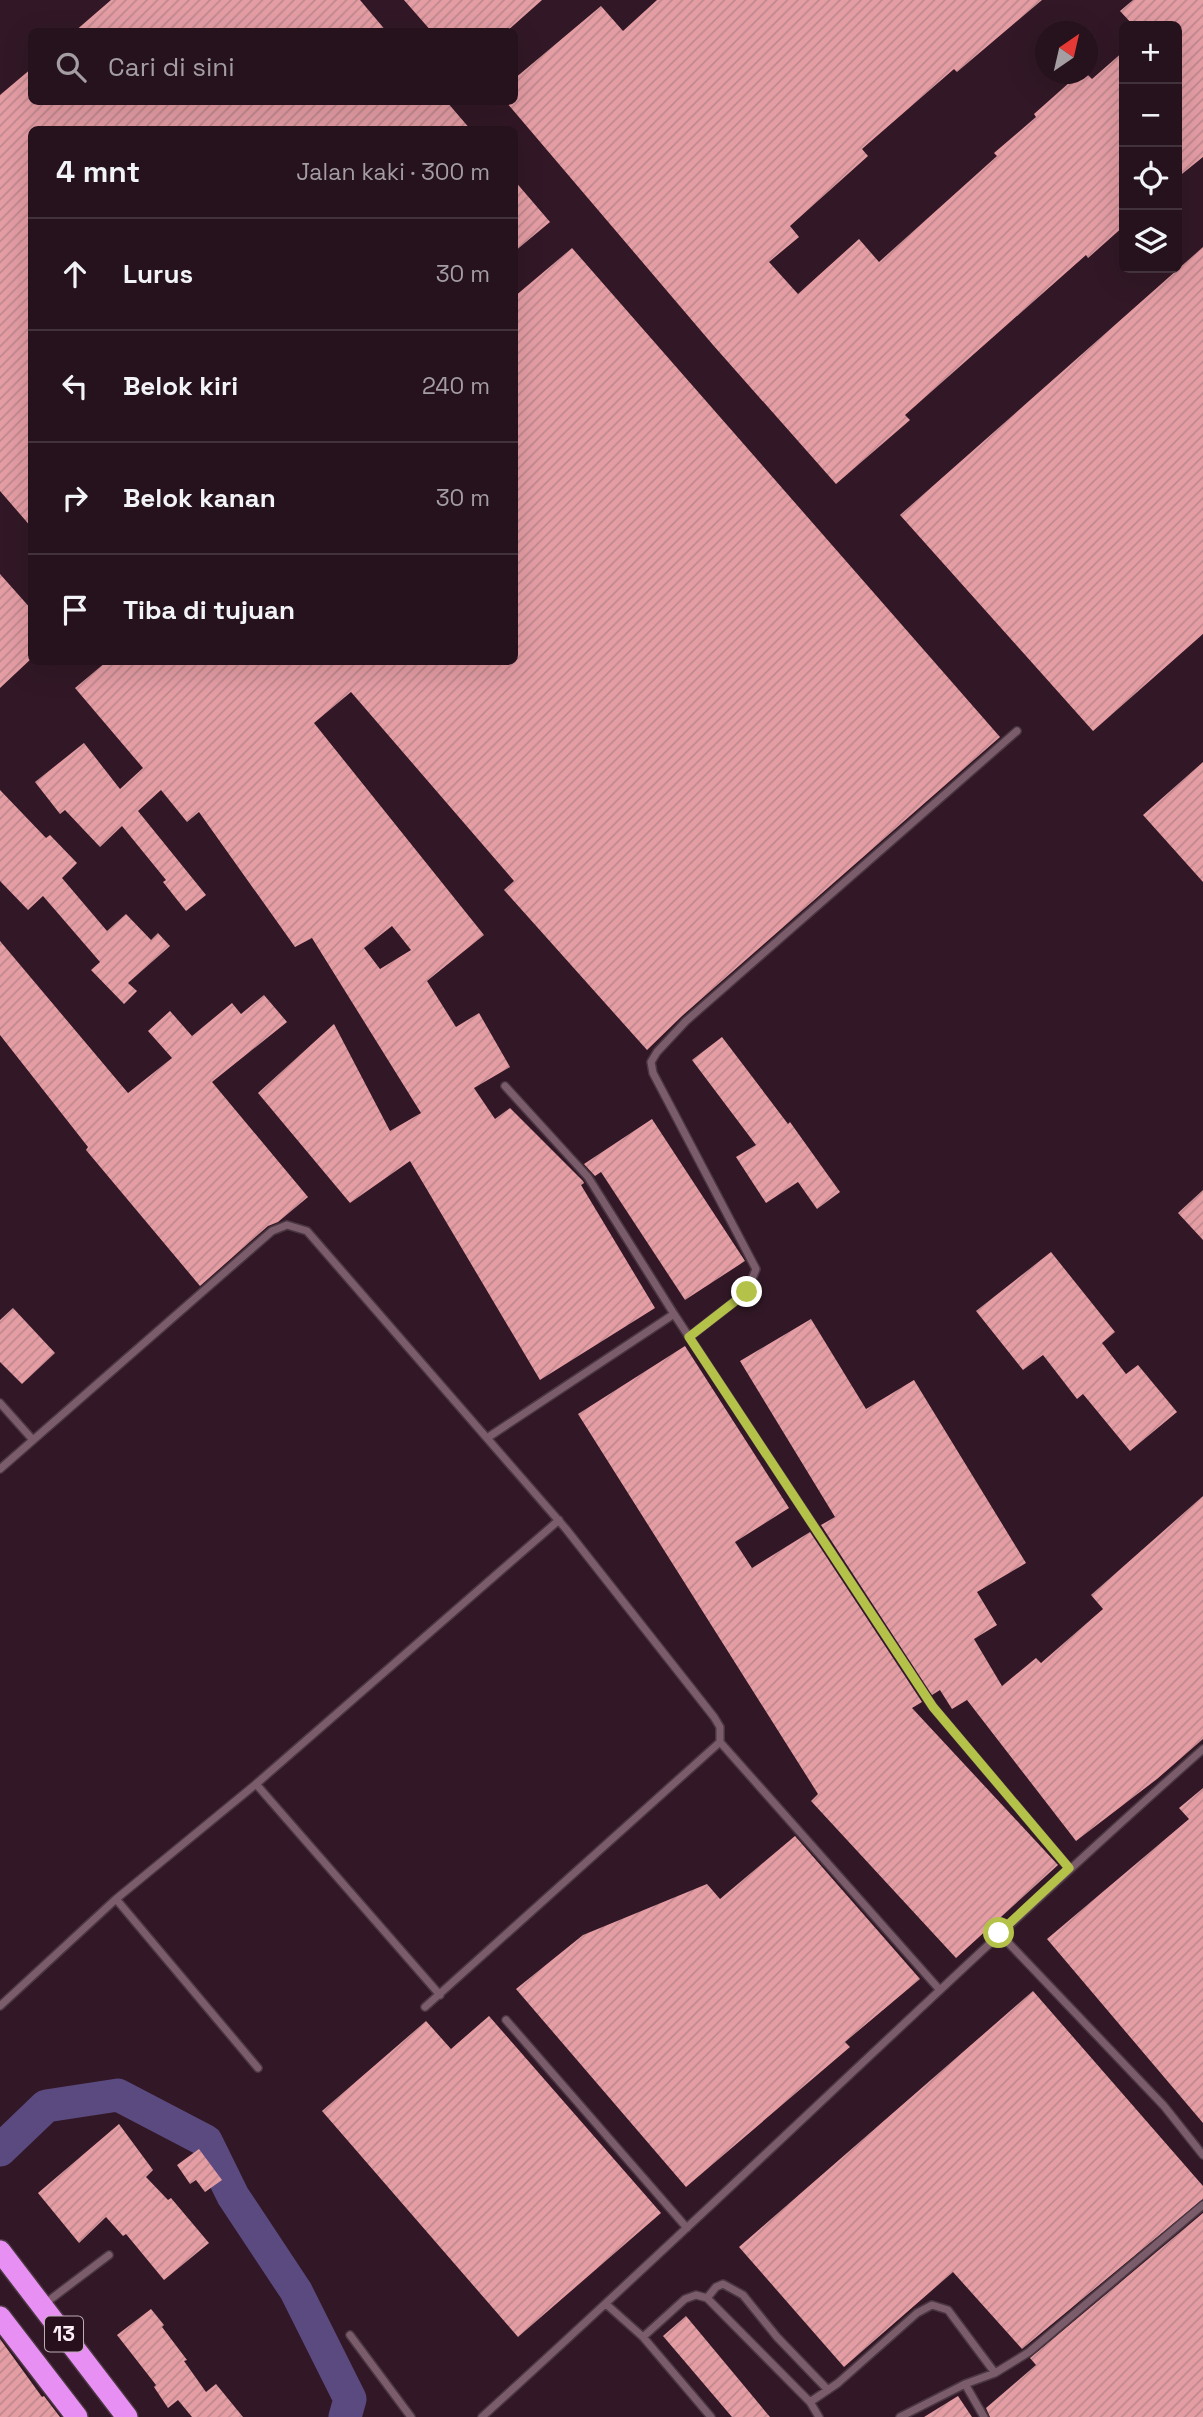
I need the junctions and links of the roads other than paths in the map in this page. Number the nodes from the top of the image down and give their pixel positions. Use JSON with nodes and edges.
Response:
{"nodes":[{"id":1,"x":1017,"y":731,"type":"dead end"},
{"id":2,"x":505,"y":1086,"type":"dead end"},
{"id":3,"x":674,"y":1314,"type":"junction"},
{"id":4,"x":689,"y":1337,"type":"junction"},
{"id":5,"x":0,"y":1403,"type":"edge"},
{"id":6,"x":487,"y":1438,"type":"junction"},
{"id":7,"x":33,"y":1440,"type":"junction"},
{"id":8,"x":0,"y":1469,"type":"edge"},
{"id":9,"x":559,"y":1520,"type":"junction"},
{"id":10,"x":720,"y":1742,"type":"junction"},
{"id":11,"x":1203,"y":1749,"type":"edge"},
{"id":12,"x":256,"y":1784,"type":"junction"},
{"id":13,"x":1069,"y":1868,"type":"junction"},
{"id":14,"x":116,"y":1899,"type":"junction"},
{"id":15,"x":999,"y":1933,"type":"junction"},
{"id":16,"x":939,"y":1989,"type":"junction"},
{"id":17,"x":440,"y":1995,"type":"junction"},
{"id":18,"x":0,"y":2006,"type":"edge"},
{"id":19,"x":425,"y":2007,"type":"dead end"},
{"id":20,"x":506,"y":2020,"type":"dead end"},
{"id":21,"x":258,"y":2068,"type":"dead end"},
{"id":22,"x":1203,"y":2155,"type":"edge"},
{"id":23,"x":1203,"y":2205,"type":"edge"},
{"id":24,"x":687,"y":2228,"type":"junction"},
{"id":25,"x":0,"y":2252,"type":"edge"},
{"id":26,"x":109,"y":2255,"type":"dead end"},
{"id":27,"x":707,"y":2298,"type":"junction"},
{"id":28,"x":606,"y":2304,"type":"junction"},
{"id":29,"x":42,"y":2305,"type":"junction"},
{"id":30,"x":0,"y":2317,"type":"edge"},
{"id":31,"x":350,"y":2335,"type":"dead end"},
{"id":32,"x":643,"y":2337,"type":"junction"},
{"id":33,"x":995,"y":2373,"type":"junction"},
{"id":34,"x":965,"y":2384,"type":"junction"},
{"id":35,"x":828,"y":2390,"type":"junction"},
{"id":36,"x":810,"y":2402,"type":"junction"},
{"id":37,"x":77,"y":2417,"type":"edge"},
{"id":38,"x":127,"y":2417,"type":"edge"},
{"id":39,"x":411,"y":2417,"type":"edge"},
{"id":40,"x":482,"y":2417,"type":"edge"},
{"id":41,"x":711,"y":2417,"type":"edge"},
{"id":42,"x":820,"y":2417,"type":"edge"},
{"id":43,"x":900,"y":2417,"type":"edge"},
{"id":44,"x":984,"y":2417,"type":"edge"}],
"edges":[{"from":1,"to":4,"type":"lane"},
{"from":2,"to":3,"type":"lane"},
{"from":3,"to":4,"type":"lane"},
{"from":3,"to":6,"type":"lane"},
{"from":4,"to":13,"type":"lane"},
{"from":5,"to":7,"type":"lane"},
{"from":6,"to":7,"type":"lane"},
{"from":6,"to":9,"type":"lane"},
{"from":7,"to":8,"type":"lane"},
{"from":9,"to":10,"type":"lane"},
{"from":9,"to":12,"type":"lane"},
{"from":10,"to":16,"type":"lane"},
{"from":10,"to":17,"type":"lane"},
{"from":11,"to":13,"type":"lane"},
{"from":12,"to":14,"type":"lane"},
{"from":12,"to":17,"type":"lane"},
{"from":13,"to":15,"type":"lane"},
{"from":14,"to":18,"type":"lane"},
{"from":14,"to":21,"type":"lane"},
{"from":15,"to":16,"type":"lane"},
{"from":15,"to":22,"type":"lane"},
{"from":16,"to":24,"type":"lane"},
{"from":17,"to":19,"type":"lane"},
{"from":20,"to":24,"type":"lane"},
{"from":23,"to":33,"type":"lane"},
{"from":24,"to":28,"type":"lane"},
{"from":25,"to":29,"type":"highway","number":"13"},
{"from":26,"to":29,"type":"lane"},
{"from":27,"to":32,"type":"lane"},
{"from":27,"to":35,"type":"lane"},
{"from":27,"to":36,"type":"lane"},
{"from":28,"to":32,"type":"lane"},
{"from":28,"to":40,"type":"lane"},
{"from":29,"to":38,"type":"highway","number":"13"},
{"from":30,"to":37,"type":"highway","number":"13"},
{"from":31,"to":39,"type":"lane"},
{"from":32,"to":41,"type":"lane"},
{"from":33,"to":34,"type":"lane"},
{"from":33,"to":35,"type":"lane"},
{"from":34,"to":43,"type":"lane"},
{"from":34,"to":44,"type":"lane"},
{"from":35,"to":36,"type":"lane"},
{"from":36,"to":42,"type":"lane"}]}
